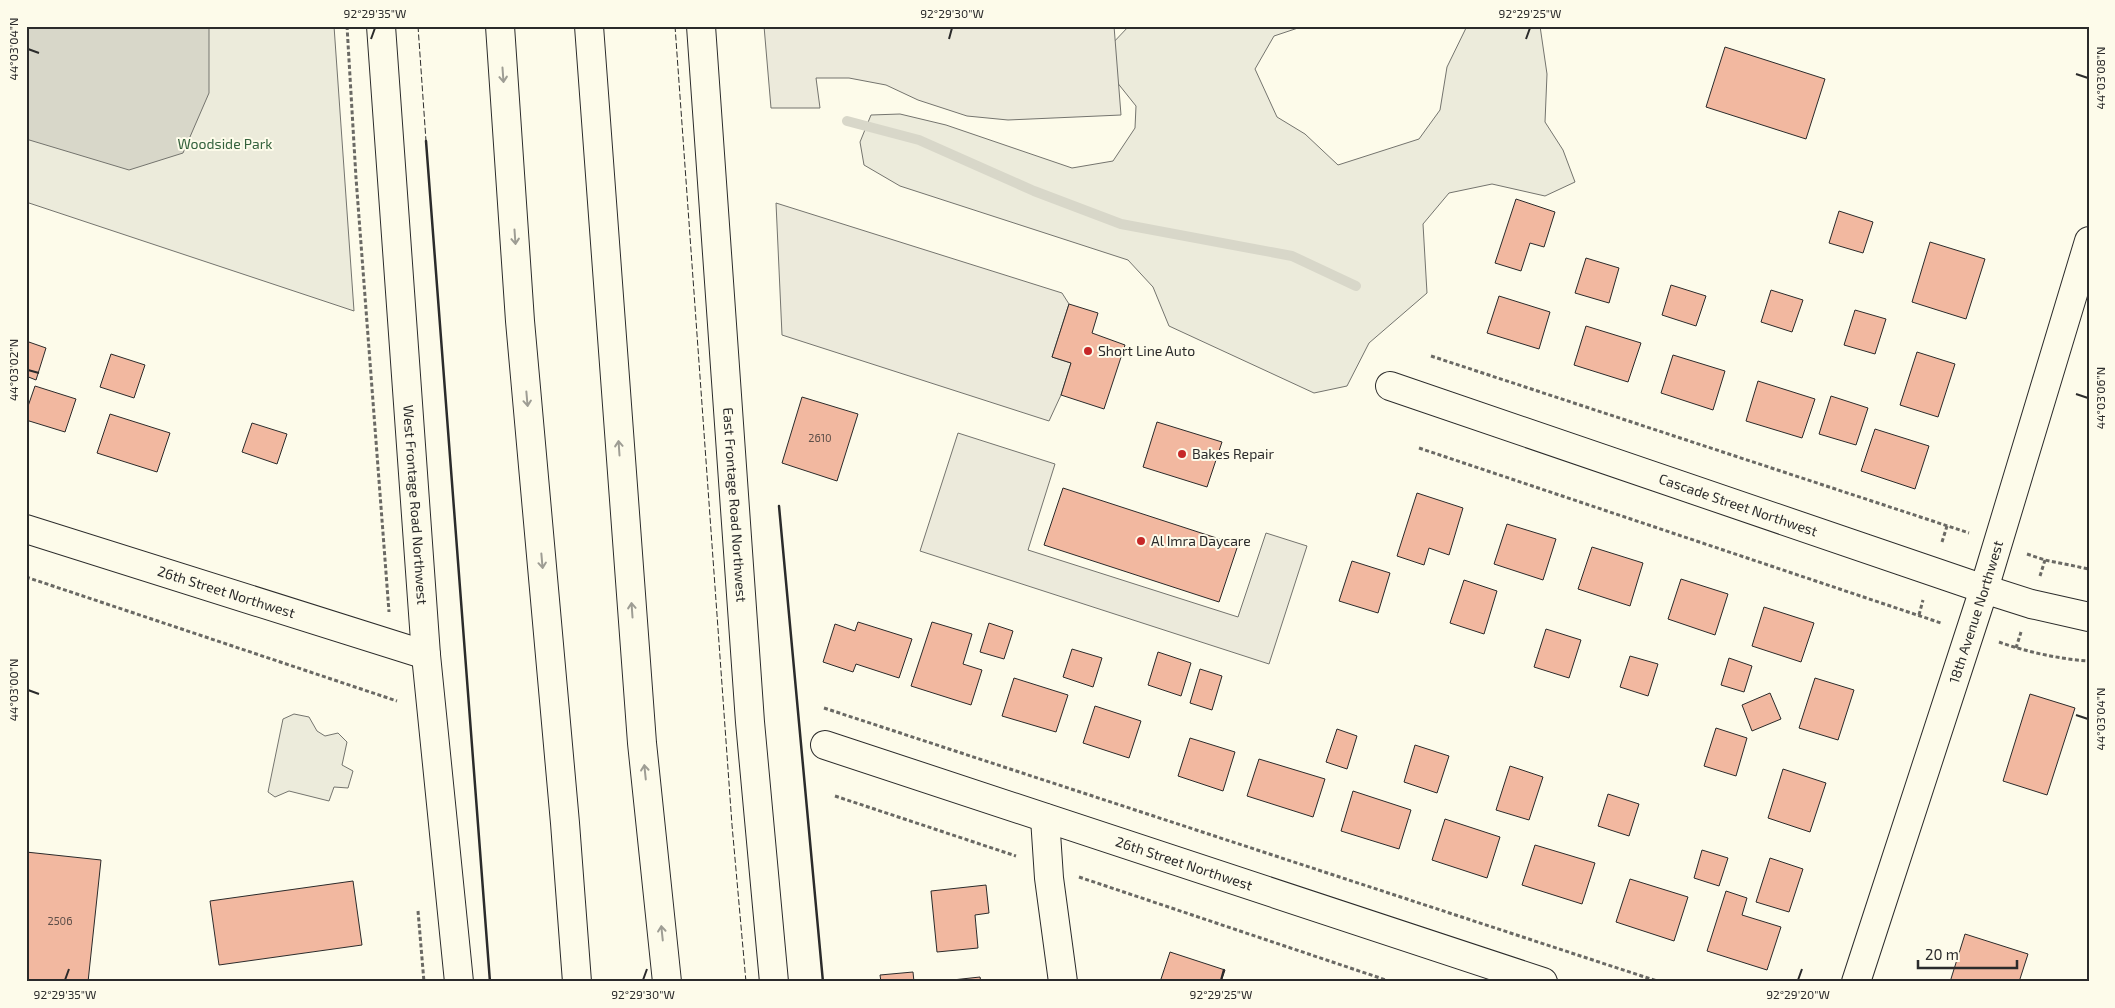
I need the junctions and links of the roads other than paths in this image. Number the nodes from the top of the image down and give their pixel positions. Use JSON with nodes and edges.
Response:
{"nodes":[{"id":1,"x":381,"y":26,"type":"edge"},
{"id":2,"x":500,"y":26,"type":"edge"},
{"id":3,"x":589,"y":26,"type":"edge"},
{"id":4,"x":701,"y":26,"type":"edge"},
{"id":5,"x":2089,"y":241,"type":"edge"},
{"id":6,"x":1390,"y":386,"type":"dead end"},
{"id":7,"x":26,"y":528,"type":"edge"},
{"id":8,"x":1984,"y":589,"type":"junction"},
{"id":9,"x":2089,"y":617,"type":"edge"},
{"id":10,"x":426,"y":655,"type":"junction"},
{"id":11,"x":824,"y":745,"type":"dead end"},
{"id":12,"x":1045,"y":818,"type":"junction"},
{"id":13,"x":459,"y":982,"type":"edge"},
{"id":14,"x":576,"y":982,"type":"edge"},
{"id":15,"x":667,"y":982,"type":"edge"},
{"id":16,"x":774,"y":982,"type":"edge"},
{"id":17,"x":1063,"y":982,"type":"edge"},
{"id":18,"x":1543,"y":982,"type":"edge"},
{"id":19,"x":1856,"y":982,"type":"edge"}],
"edges":[{"from":1,"to":10,"type":"main road","name":"West Frontage Road Northwest"},
{"from":2,"to":14,"type":"main road","one_way":true},
{"from":15,"to":3,"type":"main road","one_way":true},
{"from":4,"to":16,"type":"main road","name":"East Frontage Road Northwest"},
{"from":5,"to":8,"type":"main road","name":"18th Avenue Northwest"},
{"from":6,"to":8,"type":"main road","name":"Cascade Street Northwest"},
{"from":7,"to":10,"type":"main road","name":"26th Street Northwest"},
{"from":8,"to":9,"type":"main road","name":"Cascade Street Northwest"},
{"from":8,"to":19,"type":"main road","name":"18th Avenue Northwest"},
{"from":10,"to":13,"type":"main road","name":"West Frontage Road Northwest"},
{"from":11,"to":12,"type":"main road","name":"26th Street Northwest"},
{"from":12,"to":17,"type":"main road"},
{"from":12,"to":18,"type":"main road","name":"26th Street Northwest"}]}
